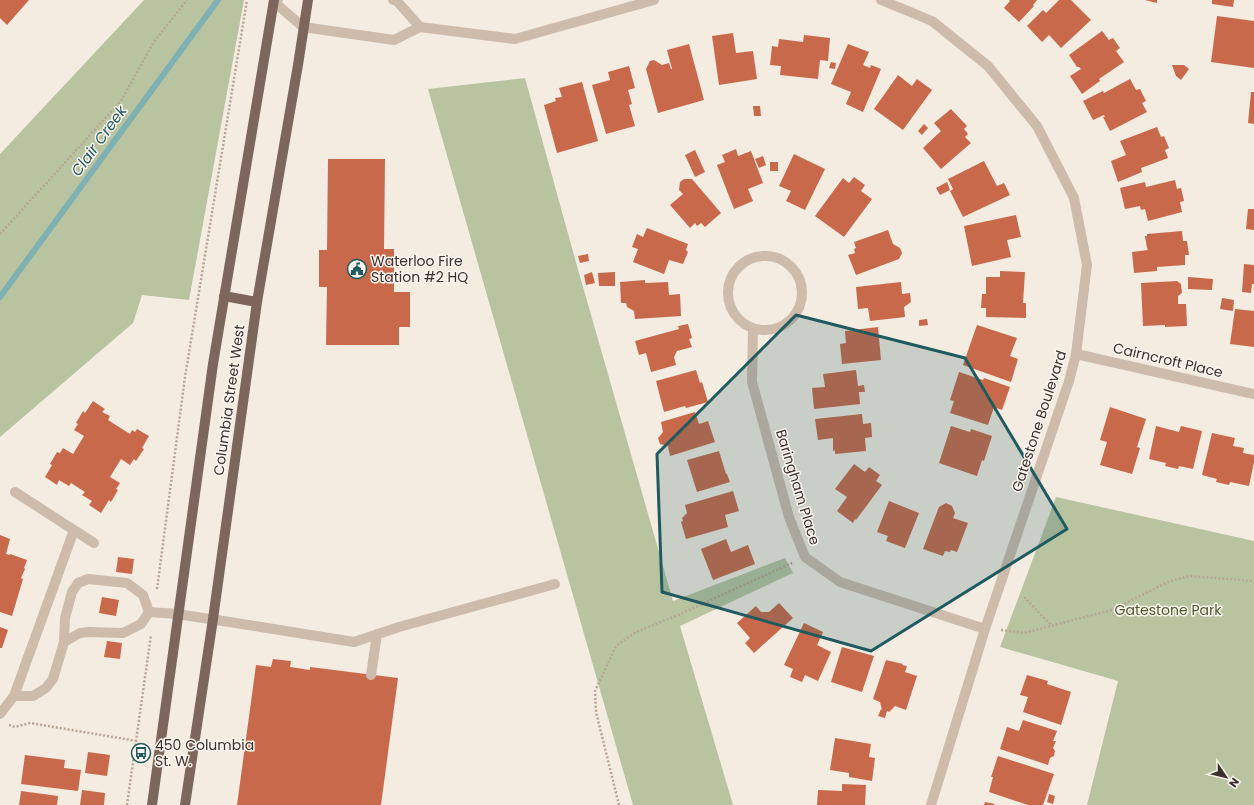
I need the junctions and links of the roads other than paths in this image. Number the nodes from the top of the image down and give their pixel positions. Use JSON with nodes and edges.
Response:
{"nodes":[{"id":1,"x":308,"y":0,"type":"edge"},
{"id":2,"x":395,"y":0,"type":"edge"},
{"id":3,"x":654,"y":0,"type":"edge"},
{"id":4,"x":881,"y":0,"type":"edge"},
{"id":5,"x":276,"y":1,"type":"edge"},
{"id":6,"x":303,"y":27,"type":"junction"},
{"id":7,"x":420,"y":28,"type":"junction"},
{"id":8,"x":224,"y":296,"type":"junction"},
{"id":9,"x":257,"y":302,"type":"junction"},
{"id":10,"x":753,"y":329,"type":"junction"},
{"id":11,"x":1076,"y":354,"type":"junction"},
{"id":12,"x":1254,"y":394,"type":"edge"},
{"id":13,"x":15,"y":492,"type":"dead end"},
{"id":14,"x":74,"y":530,"type":"junction"},
{"id":15,"x":94,"y":543,"type":"dead end"},
{"id":16,"x":555,"y":584,"type":"dead end"},
{"id":17,"x":151,"y":612,"type":"junction"},
{"id":18,"x":177,"y":614,"type":"junction"},
{"id":19,"x":213,"y":619,"type":"junction"},
{"id":20,"x":985,"y":629,"type":"junction"},
{"id":21,"x":377,"y":634,"type":"junction"},
{"id":22,"x":64,"y":642,"type":"junction"},
{"id":23,"x":372,"y":675,"type":"dead end"},
{"id":24,"x":14,"y":696,"type":"junction"},
{"id":25,"x":0,"y":714,"type":"edge"},
{"id":26,"x":152,"y":805,"type":"edge"},
{"id":27,"x":185,"y":805,"type":"edge"},
{"id":28,"x":931,"y":805,"type":"edge"}],
"edges":[{"from":1,"to":6,"type":"main road","name":"Columbia Street West"},
{"from":2,"to":7,"type":"street"},
{"from":3,"to":7,"type":"street"},
{"from":4,"to":11,"type":"street","name":"Gatestone Boulevard"},
{"from":5,"to":6,"type":"street"},
{"from":5,"to":8,"type":"main road","name":"Columbia Street West"},
{"from":6,"to":7,"type":"street"},
{"from":6,"to":9,"type":"main road","name":"Columbia Street West"},
{"from":8,"to":9,"type":"main road"},
{"from":8,"to":18,"type":"main road","name":"Columbia Street West"},
{"from":9,"to":19,"type":"main road","name":"Columbia Street West"},
{"from":10,"to":10,"type":"street"},
{"from":10,"to":20,"type":"street","name":"Baringham Place"},
{"from":11,"to":12,"type":"street","name":"Cairncroft Place"},
{"from":11,"to":20,"type":"street","name":"Gatestone Boulevard"},
{"from":13,"to":14,"type":"street"},
{"from":14,"to":15,"type":"street"},
{"from":14,"to":24,"type":"street"},
{"from":16,"to":21,"type":"street"},
{"from":17,"to":18,"type":"street"},
{"from":17,"to":22,"type":"street"},
{"from":17,"to":22,"type":"street"},
{"from":18,"to":19,"type":"street"},
{"from":18,"to":26,"type":"main road","name":"Columbia Street West"},
{"from":19,"to":21,"type":"street"},
{"from":19,"to":27,"type":"main road","name":"Columbia Street West"},
{"from":20,"to":28,"type":"street","name":"Gatestone Boulevard"},
{"from":21,"to":23,"type":"street"},
{"from":22,"to":24,"type":"street"},
{"from":24,"to":25,"type":"street"}]}
